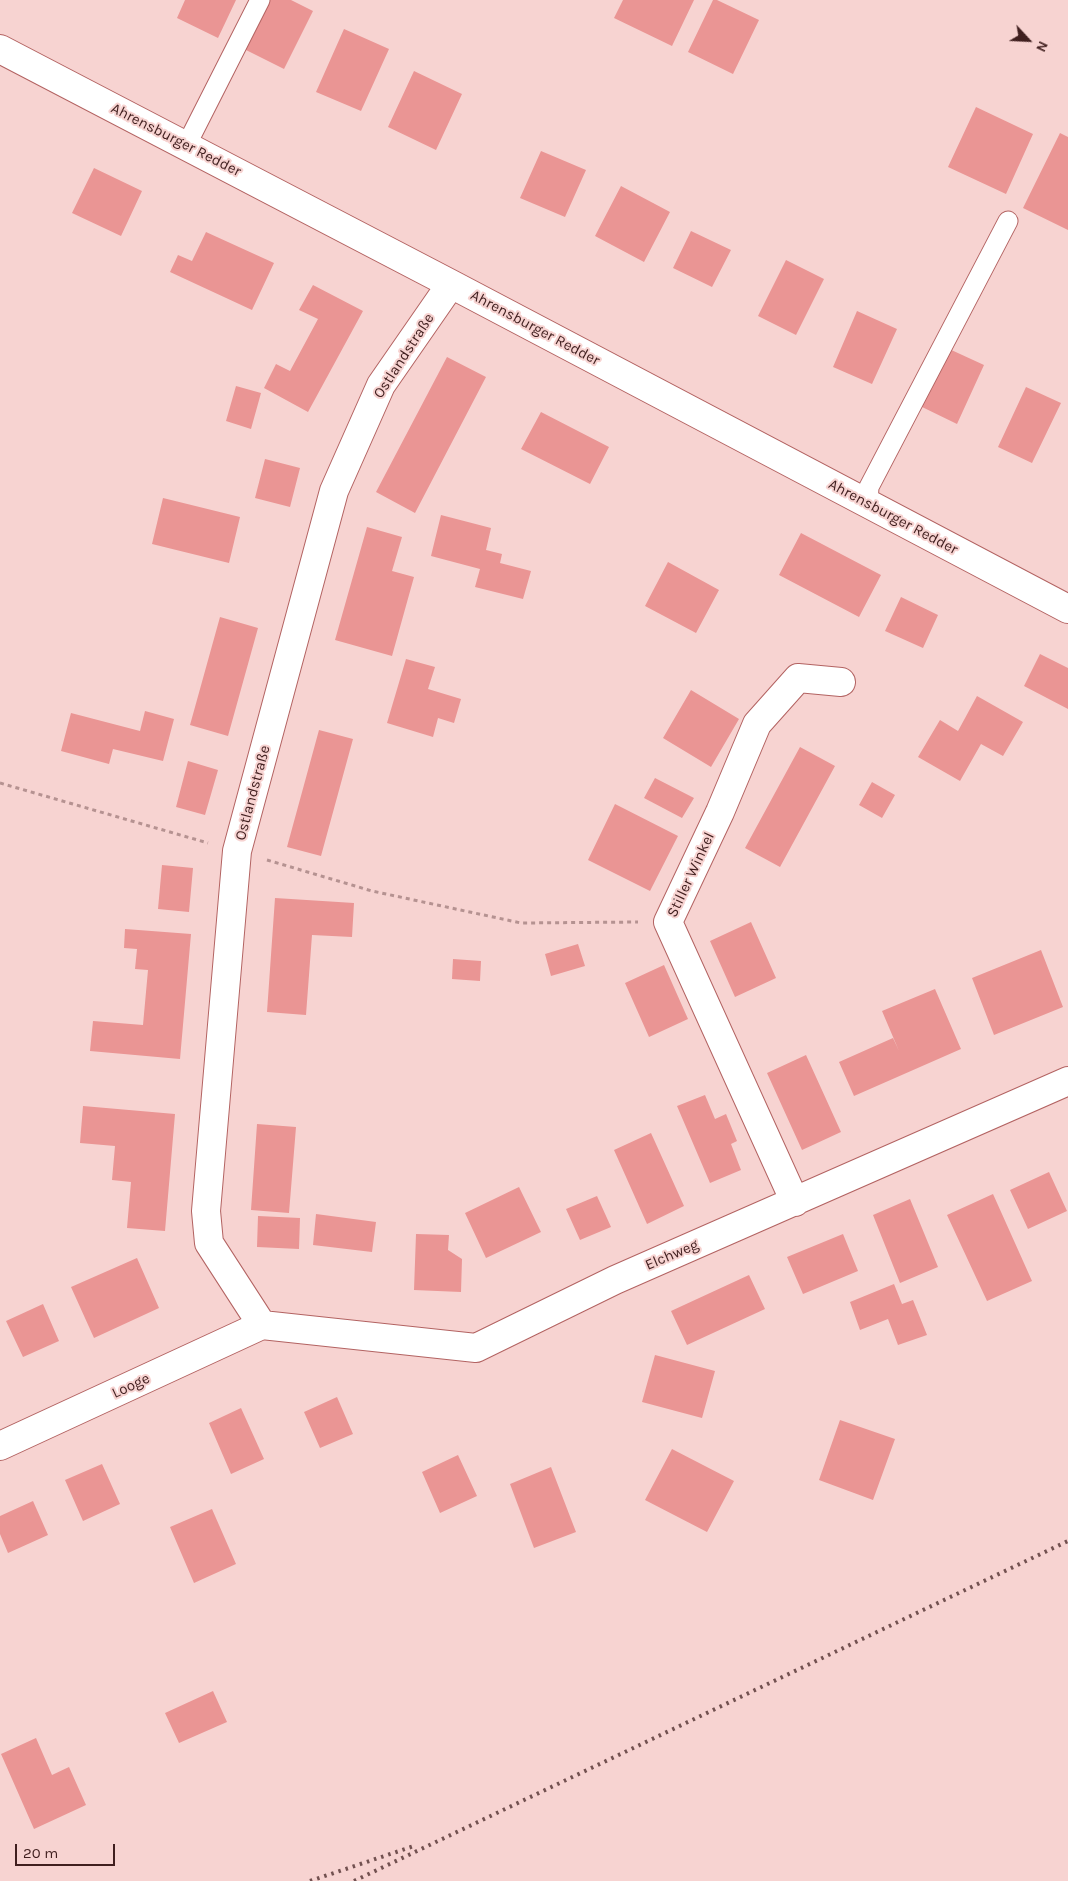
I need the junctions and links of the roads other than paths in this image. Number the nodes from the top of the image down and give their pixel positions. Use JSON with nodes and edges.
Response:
{"nodes":[{"id":1,"x":260,"y":0,"type":"edge"},
{"id":2,"x":0,"y":49,"type":"edge"},
{"id":3,"x":186,"y":146,"type":"junction"},
{"id":4,"x":1008,"y":221,"type":"dead end"},
{"id":5,"x":451,"y":284,"type":"junction"},
{"id":6,"x":868,"y":504,"type":"junction"},
{"id":7,"x":1068,"y":609,"type":"edge"},
{"id":8,"x":841,"y":682,"type":"dead end"},
{"id":9,"x":1068,"y":1081,"type":"edge"},
{"id":10,"x":794,"y":1202,"type":"junction"},
{"id":11,"x":262,"y":1325,"type":"junction"},
{"id":12,"x":0,"y":1446,"type":"edge"}],
"edges":[{"from":1,"to":3,"type":"lane"},
{"from":2,"to":3,"type":"street","name":"Ahrensburger Redder"},
{"from":3,"to":5,"type":"street","name":"Ahrensburger Redder"},
{"from":4,"to":6,"type":"lane"},
{"from":5,"to":6,"type":"street","name":"Ahrensburger Redder"},
{"from":5,"to":11,"type":"street","name":"Ostlandstraße"},
{"from":6,"to":7,"type":"street","name":"Ahrensburger Redder"},
{"from":8,"to":10,"type":"street","name":"Stiller Winkel"},
{"from":9,"to":10,"type":"street","name":"Elchweg"},
{"from":10,"to":11,"type":"street","name":"Elchweg"},
{"from":11,"to":12,"type":"street","name":"Looge"}]}
